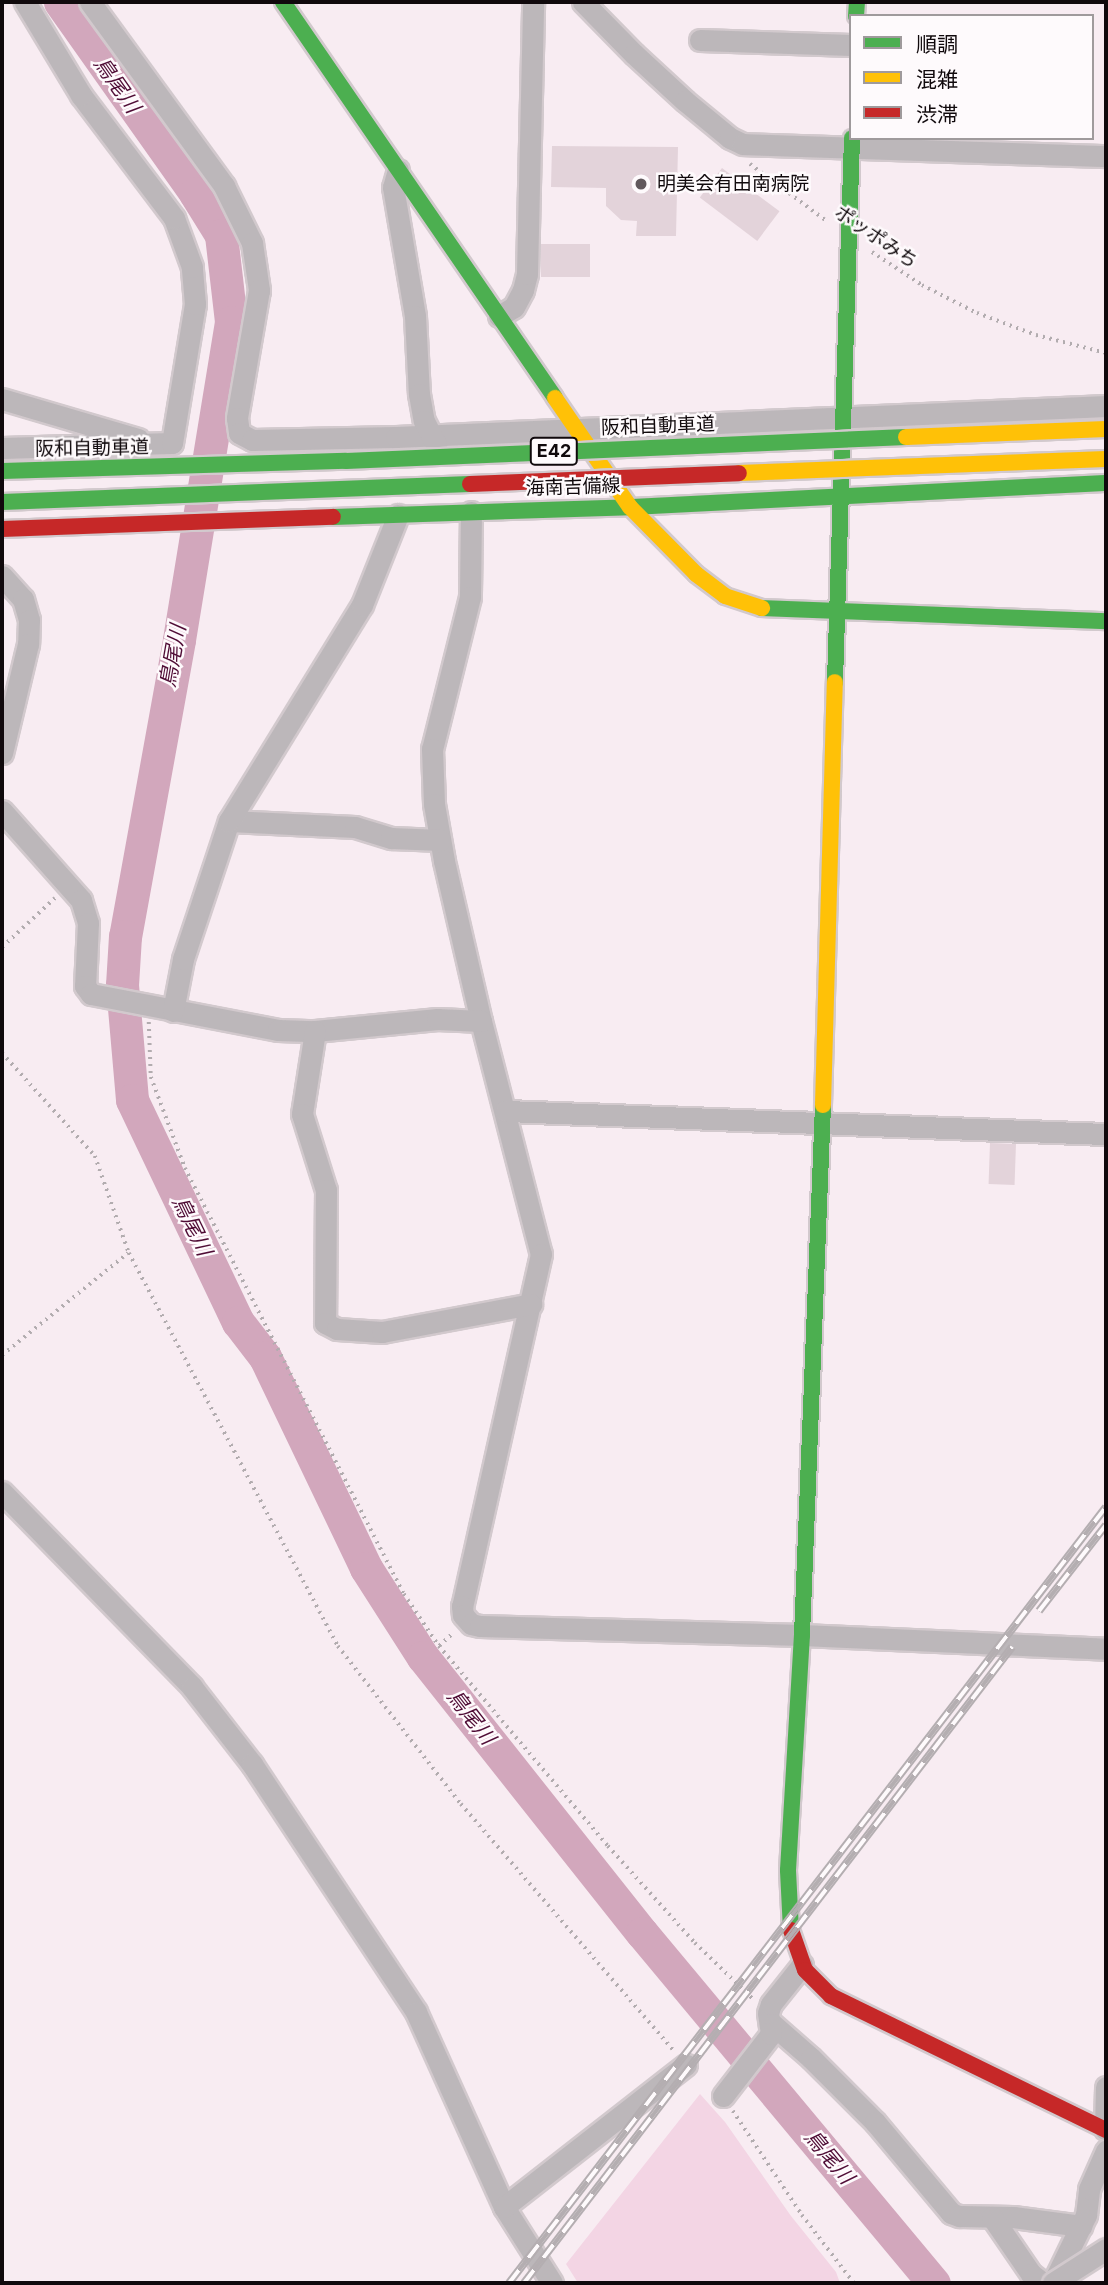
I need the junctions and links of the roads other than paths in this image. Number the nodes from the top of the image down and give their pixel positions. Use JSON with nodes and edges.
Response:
{"nodes":[{"id":1,"x":25,"y":2,"type":"edge"},
{"id":2,"x":90,"y":2,"type":"edge"},
{"id":3,"x":283,"y":2,"type":"edge"},
{"id":4,"x":533,"y":2,"type":"edge"},
{"id":5,"x":583,"y":2,"type":"edge"},
{"id":6,"x":700,"y":40,"type":"dead end"},
{"id":7,"x":849,"y":45,"type":"edge"},
{"id":8,"x":852,"y":144,"type":"edge"},
{"id":9,"x":1106,"y":156,"type":"edge"},
{"id":10,"x":398,"y":170,"type":"junction"},
{"id":11,"x":499,"y":316,"type":"junction"},
{"id":12,"x":2,"y":399,"type":"edge"},
{"id":13,"x":1106,"y":406,"type":"edge"},
{"id":14,"x":842,"y":417,"type":"junction"},
{"id":15,"x":577,"y":428,"type":"junction"},
{"id":16,"x":1106,"y":429,"type":"edge"},
{"id":17,"x":429,"y":435,"type":"junction"},
{"id":18,"x":147,"y":445,"type":"junction"},
{"id":19,"x":2,"y":448,"type":"edge"},
{"id":20,"x":1106,"y":459,"type":"edge"},
{"id":21,"x":2,"y":471,"type":"edge"},
{"id":22,"x":1106,"y":483,"type":"edge"},
{"id":23,"x":840,"y":496,"type":"junction"},
{"id":24,"x":2,"y":502,"type":"edge"},
{"id":25,"x":630,"y":506,"type":"junction"},
{"id":26,"x":471,"y":512,"type":"junction"},
{"id":27,"x":438,"y":513,"type":"junction"},
{"id":28,"x":398,"y":514,"type":"junction"},
{"id":29,"x":2,"y":528,"type":"edge"},
{"id":30,"x":2,"y":576,"type":"edge"},
{"id":31,"x":836,"y":612,"type":"junction"},
{"id":32,"x":1106,"y":621,"type":"edge"},
{"id":33,"x":2,"y":753,"type":"edge"},
{"id":34,"x":2,"y":811,"type":"edge"},
{"id":35,"x":229,"y":821,"type":"junction"},
{"id":36,"x":440,"y":841,"type":"junction"},
{"id":37,"x":173,"y":1011,"type":"junction"},
{"id":38,"x":481,"y":1021,"type":"junction"},
{"id":39,"x":315,"y":1031,"type":"junction"},
{"id":40,"x":506,"y":1111,"type":"junction"},
{"id":41,"x":822,"y":1124,"type":"junction"},
{"id":42,"x":1106,"y":1134,"type":"edge"},
{"id":43,"x":531,"y":1304,"type":"junction"},
{"id":44,"x":2,"y":1492,"type":"edge"},
{"id":45,"x":802,"y":1635,"type":"junction"},
{"id":46,"x":1106,"y":1649,"type":"edge"},
{"id":47,"x":802,"y":1965,"type":"junction"},
{"id":48,"x":770,"y":2018,"type":"junction"},
{"id":49,"x":685,"y":2065,"type":"road end"},
{"id":50,"x":1106,"y":2087,"type":"edge"},
{"id":51,"x":723,"y":2096,"type":"road end"},
{"id":52,"x":1105,"y":2129,"type":"edge"},
{"id":53,"x":1106,"y":2151,"type":"edge"},
{"id":54,"x":504,"y":2207,"type":"junction"},
{"id":55,"x":992,"y":2217,"type":"junction"},
{"id":56,"x":1081,"y":2226,"type":"junction"},
{"id":57,"x":1106,"y":2249,"type":"edge"},
{"id":58,"x":552,"y":2283,"type":"edge"},
{"id":59,"x":1043,"y":2283,"type":"edge"},
{"id":60,"x":1053,"y":2283,"type":"edge"}],
"edges":[{"from":1,"to":18,"type":"street"},
{"from":2,"to":17,"type":"street"},
{"from":3,"to":10,"type":"main road"},
{"from":4,"to":11,"type":"street"},
{"from":5,"to":8,"type":"street"},
{"from":6,"to":7,"type":"street"},
{"from":8,"to":9,"type":"street"},
{"from":8,"to":14,"type":"main road"},
{"from":10,"to":11,"type":"main road"},
{"from":10,"to":17,"type":"street"},
{"from":11,"to":15,"type":"main road"},
{"from":12,"to":18,"type":"street"},
{"from":13,"to":14,"type":"street"},
{"from":14,"to":15,"type":"street"},
{"from":14,"to":23,"type":"main road"},
{"from":15,"to":17,"type":"street"},
{"from":15,"to":25,"type":"main road"},
{"from":16,"to":21,"type":"main road","name":"阪和自動車道","number":"E42","bridge":true},
{"from":17,"to":27,"type":"street"},
{"from":18,"to":19,"type":"street"},
{"from":20,"to":24,"type":"main road","number":"E42","bridge":true},
{"from":22,"to":23,"type":"main road"},
{"from":23,"to":25,"type":"main road"},
{"from":23,"to":31,"type":"main road"},
{"from":25,"to":26,"type":"main road","name":"海南吉備線"},
{"from":25,"to":31,"type":"main road","name":"海南吉備線"},
{"from":26,"to":27,"type":"main road","name":"海南吉備線"},
{"from":26,"to":36,"type":"street"},
{"from":27,"to":28,"type":"main road","name":"海南吉備線"},
{"from":28,"to":29,"type":"main road","name":"海南吉備線"},
{"from":28,"to":35,"type":"street"},
{"from":30,"to":33,"type":"street"},
{"from":31,"to":32,"type":"main road","name":"海南吉備線"},
{"from":31,"to":41,"type":"main road"},
{"from":34,"to":37,"type":"street"},
{"from":35,"to":36,"type":"street"},
{"from":35,"to":37,"type":"street"},
{"from":36,"to":38,"type":"street"},
{"from":37,"to":39,"type":"street"},
{"from":38,"to":39,"type":"street"},
{"from":38,"to":40,"type":"street"},
{"from":39,"to":43,"type":"street"},
{"from":40,"to":41,"type":"street"},
{"from":40,"to":43,"type":"street"},
{"from":41,"to":42,"type":"street"},
{"from":41,"to":45,"type":"main road"},
{"from":43,"to":45,"type":"street"},
{"from":44,"to":54,"type":"street"},
{"from":45,"to":46,"type":"street"},
{"from":45,"to":47,"type":"main road"},
{"from":47,"to":48,"type":"street"},
{"from":47,"to":52,"type":"main road"},
{"from":48,"to":51,"type":"street"},
{"from":48,"to":55,"type":"street"},
{"from":49,"to":54,"type":"street"},
{"from":50,"to":52,"type":"street"},
{"from":53,"to":56,"type":"street"},
{"from":54,"to":58,"type":"street"},
{"from":55,"to":56,"type":"street"},
{"from":55,"to":59,"type":"street"},
{"from":56,"to":60,"type":"street"},
{"from":57,"to":60,"type":"street","bridge":true}]}
